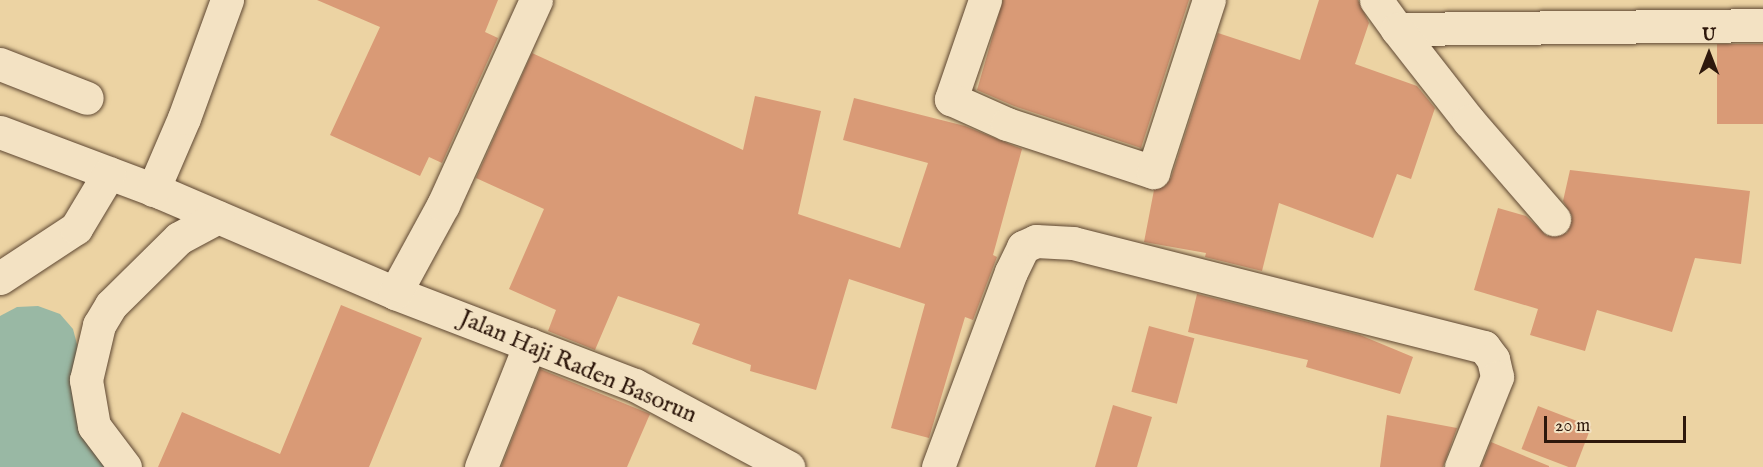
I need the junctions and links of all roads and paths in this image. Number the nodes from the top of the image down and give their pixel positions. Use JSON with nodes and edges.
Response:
{"nodes":[{"id":1,"x":227,"y":0,"type":"edge"},
{"id":2,"x":536,"y":0,"type":"edge"},
{"id":3,"x":985,"y":0,"type":"edge"},
{"id":4,"x":1209,"y":0,"type":"edge"},
{"id":5,"x":1376,"y":0,"type":"edge"},
{"id":6,"x":1763,"y":25,"type":"edge"},
{"id":7,"x":1397,"y":29,"type":"junction"},
{"id":8,"x":0,"y":64,"type":"edge"},
{"id":9,"x":87,"y":98,"type":"dead end"},
{"id":10,"x":0,"y":132,"type":"edge"},
{"id":11,"x":110,"y":173,"type":"junction"},
{"id":12,"x":157,"y":191,"type":"junction"},
{"id":13,"x":212,"y":214,"type":"junction"},
{"id":14,"x":1554,"y":219,"type":"dead end"},
{"id":15,"x":0,"y":278,"type":"edge"},
{"id":16,"x":395,"y":293,"type":"junction"},
{"id":17,"x":530,"y":344,"type":"junction"},
{"id":18,"x":125,"y":467,"type":"edge"},
{"id":19,"x":481,"y":467,"type":"edge"},
{"id":20,"x":789,"y":467,"type":"edge"},
{"id":21,"x":938,"y":467,"type":"edge"},
{"id":22,"x":1461,"y":467,"type":"edge"}],
"edges":[{"from":1,"to":12,"type":"street"},
{"from":2,"to":16,"type":"street"},
{"from":3,"to":4,"type":"street"},
{"from":5,"to":7,"type":"street"},
{"from":6,"to":7,"type":"street"},
{"from":7,"to":14,"type":"street"},
{"from":8,"to":9,"type":"street"},
{"from":10,"to":11,"type":"street","name":"Jalan Haji Raden Basorun"},
{"from":11,"to":12,"type":"street","name":"Jalan Haji Raden Basorun"},
{"from":11,"to":15,"type":"street"},
{"from":12,"to":13,"type":"street","name":"Jalan Haji Raden Basorun"},
{"from":13,"to":16,"type":"street","name":"Jalan Haji Raden Basorun"},
{"from":13,"to":18,"type":"street"},
{"from":16,"to":17,"type":"street","name":"Jalan Haji Raden Basorun"},
{"from":17,"to":19,"type":"street"},
{"from":17,"to":20,"type":"street","name":"Jalan Haji Raden Basorun"},
{"from":21,"to":22,"type":"street"}]}
